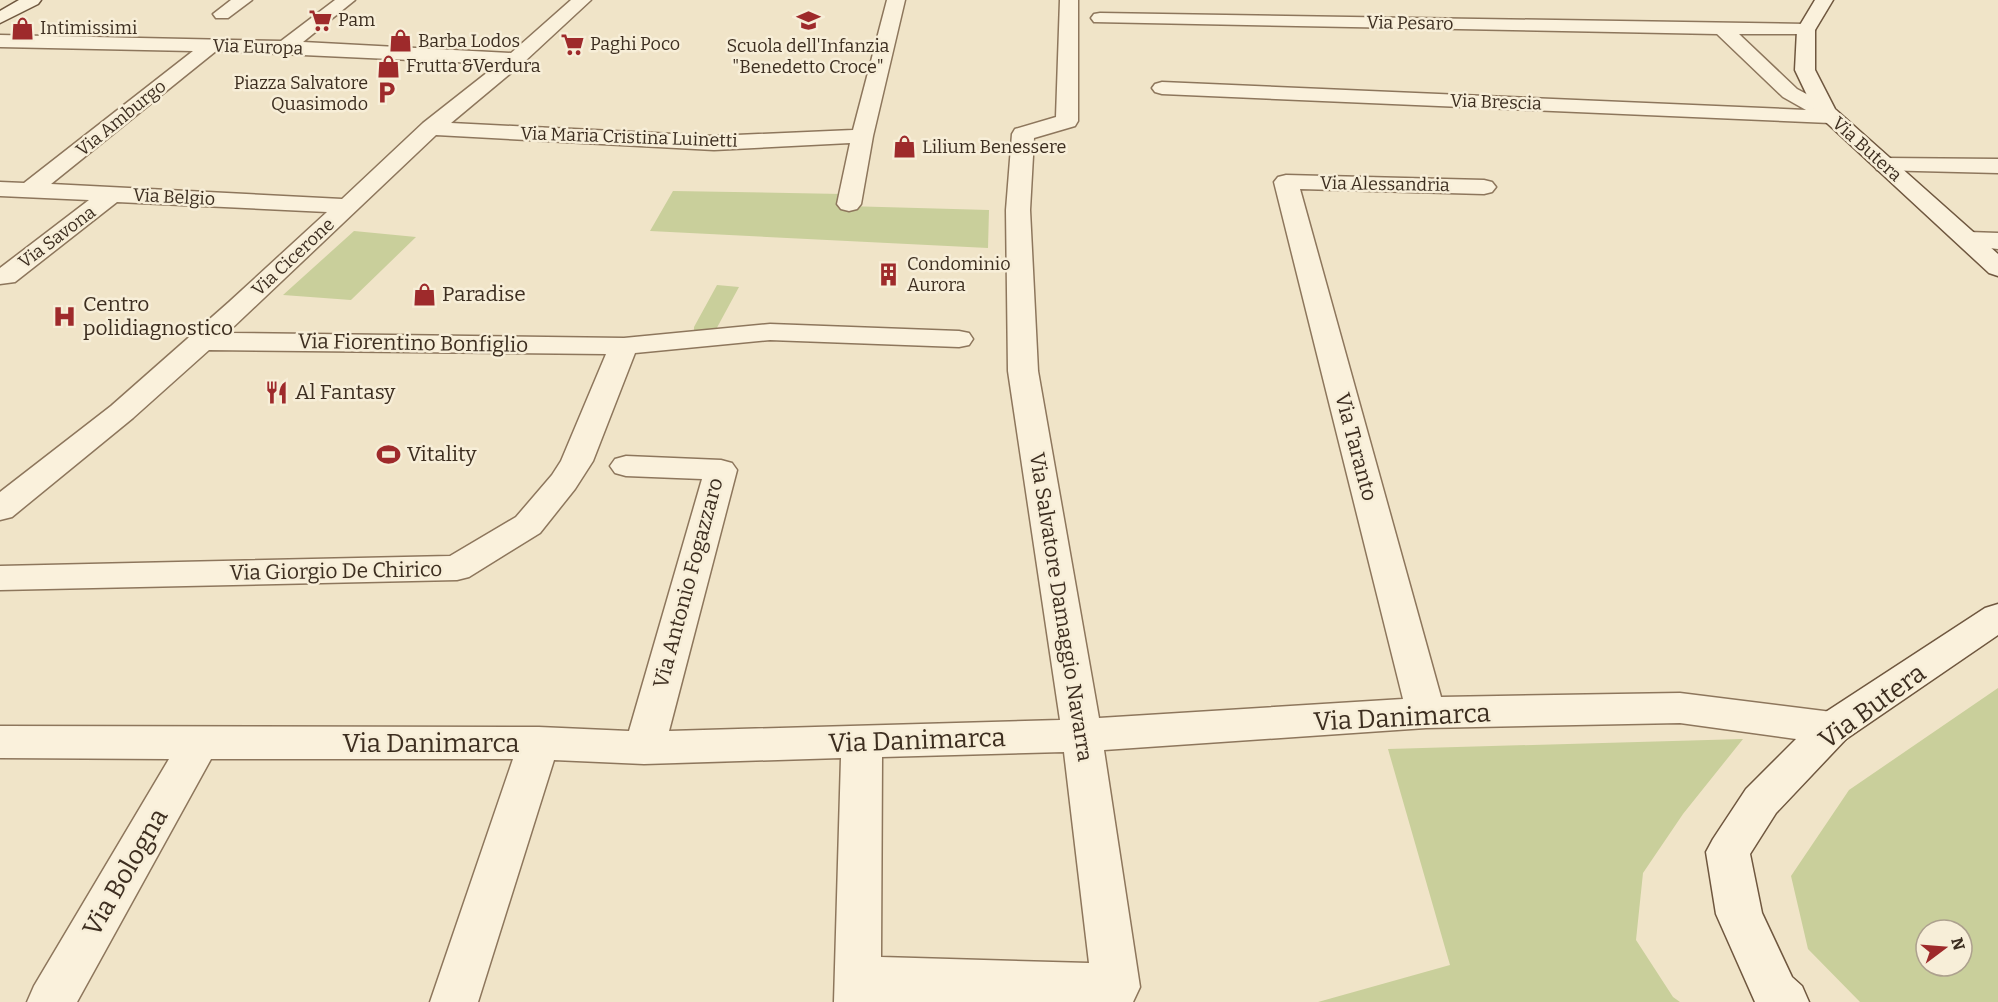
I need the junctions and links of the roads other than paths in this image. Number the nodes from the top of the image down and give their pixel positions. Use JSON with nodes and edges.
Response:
{"nodes":[{"id":1,"x":32,"y":0,"type":"edge"},
{"id":2,"x":243,"y":0,"type":"edge"},
{"id":3,"x":346,"y":0,"type":"edge"},
{"id":4,"x":582,"y":0,"type":"edge"},
{"id":5,"x":896,"y":0,"type":"edge"},
{"id":6,"x":1824,"y":0,"type":"edge"},
{"id":7,"x":1084,"y":9,"type":"edge"},
{"id":8,"x":222,"y":14,"type":"dead end"},
{"id":9,"x":0,"y":18,"type":"edge"},
{"id":10,"x":1720,"y":28,"type":"junction"},
{"id":11,"x":1806,"y":30,"type":"junction"},
{"id":12,"x":0,"y":41,"type":"edge"},
{"id":13,"x":212,"y":45,"type":"junction"},
{"id":14,"x":285,"y":47,"type":"junction"},
{"id":15,"x":516,"y":59,"type":"junction"},
{"id":16,"x":1162,"y":88,"type":"dead end"},
{"id":17,"x":1828,"y":114,"type":"junction"},
{"id":18,"x":431,"y":128,"type":"junction"},
{"id":19,"x":862,"y":136,"type":"junction"},
{"id":20,"x":1885,"y":165,"type":"junction"},
{"id":21,"x":1998,"y":166,"type":"edge"},
{"id":22,"x":1286,"y":182,"type":"joint"},
{"id":23,"x":1484,"y":187,"type":"dead end"},
{"id":24,"x":0,"y":189,"type":"edge"},
{"id":25,"x":30,"y":190,"type":"junction"},
{"id":26,"x":112,"y":194,"type":"junction"},
{"id":27,"x":849,"y":204,"type":"dead end"},
{"id":28,"x":348,"y":206,"type":"junction"},
{"id":29,"x":1969,"y":240,"type":"junction"},
{"id":30,"x":1998,"y":241,"type":"edge"},
{"id":31,"x":1998,"y":268,"type":"edge"},
{"id":32,"x":0,"y":276,"type":"edge"},
{"id":33,"x":958,"y":339,"type":"dead end"},
{"id":34,"x":203,"y":341,"type":"junction"},
{"id":35,"x":624,"y":346,"type":"junction"},
{"id":36,"x":627,"y":466,"type":"dead end"},
{"id":37,"x":0,"y":509,"type":"edge"},
{"id":38,"x":0,"y":578,"type":"edge"},
{"id":39,"x":1998,"y":617,"type":"edge"},
{"id":40,"x":1426,"y":713,"type":"junction"},
{"id":41,"x":1832,"y":728,"type":"junction"},
{"id":42,"x":1082,"y":735,"type":"junction"},
{"id":43,"x":861,"y":741,"type":"junction"},
{"id":44,"x":0,"y":742,"type":"edge"},
{"id":45,"x":199,"y":743,"type":"junction"},
{"id":46,"x":539,"y":743,"type":"junction"},
{"id":47,"x":644,"y":748,"type":"junction"},
{"id":48,"x":857,"y":991,"type":"edge"},
{"id":49,"x":51,"y":1002,"type":"edge"},
{"id":50,"x":454,"y":1002,"type":"edge"},
{"id":51,"x":1785,"y":1002,"type":"edge"}],
"edges":[{"from":1,"to":9,"type":"street"},
{"from":2,"to":8,"type":"street"},
{"from":3,"to":14,"type":"street"},
{"from":4,"to":15,"type":"street","name":"Via Cicerone"},
{"from":5,"to":19,"type":"street"},
{"from":6,"to":11,"type":"street","name":"Via Butera"},
{"from":7,"to":10,"type":"street","name":"Via Pesaro"},
{"from":7,"to":42,"type":"street","name":"Via Salvatore Damaggio Navarra"},
{"from":10,"to":11,"type":"street","name":"Via Pesaro"},
{"from":10,"to":17,"type":"street"},
{"from":11,"to":17,"type":"street","name":"Via Butera"},
{"from":12,"to":13,"type":"street","name":"Via Europa"},
{"from":13,"to":14,"type":"street","name":"Via Europa"},
{"from":13,"to":25,"type":"street","name":"Via Amburgo"},
{"from":14,"to":15,"type":"street","name":"Via Europa"},
{"from":15,"to":18,"type":"street","name":"Via Cicerone"},
{"from":16,"to":17,"type":"street","name":"Via Brescia"},
{"from":17,"to":20,"type":"street","name":"Via Butera"},
{"from":18,"to":19,"type":"street","name":"Via Maria Cristina Luinetti"},
{"from":18,"to":28,"type":"street","name":"Via Cicerone"},
{"from":19,"to":27,"type":"street"},
{"from":20,"to":21,"type":"street"},
{"from":20,"to":29,"type":"street","name":"Via Butera"},
{"from":22,"to":23,"type":"street","name":"Via Alessandria"},
{"from":22,"to":40,"type":"street","name":"Via Taranto"},
{"from":24,"to":25,"type":"street","name":"Via Belgio"},
{"from":25,"to":26,"type":"street","name":"Via Belgio"},
{"from":26,"to":28,"type":"street","name":"Via Belgio"},
{"from":26,"to":32,"type":"street","name":"Via Savona"},
{"from":28,"to":34,"type":"street","name":"Via Cicerone"},
{"from":29,"to":30,"type":"street"},
{"from":29,"to":31,"type":"street","name":"Via Butera"},
{"from":33,"to":35,"type":"street","name":"Via Fiorentino Bonfiglio"},
{"from":34,"to":35,"type":"street","name":"Via Fiorentino Bonfiglio"},
{"from":34,"to":37,"type":"street","name":"Via Cicerone"},
{"from":35,"to":38,"type":"street","name":"Via Giorgio De Chirico"},
{"from":36,"to":47,"type":"street","name":"Via Antonio Fogazzaro"},
{"from":39,"to":41,"type":"street","name":"Via Butera"},
{"from":40,"to":41,"type":"street","name":"Via Danimarca"},
{"from":40,"to":42,"type":"street","name":"Via Danimarca"},
{"from":41,"to":51,"type":"street","name":"Via Butera"},
{"from":42,"to":43,"type":"street","name":"Via Danimarca"},
{"from":42,"to":48,"type":"street","name":"Via Salvatore Damaggio Navarra"},
{"from":43,"to":47,"type":"street","name":"Via Danimarca"},
{"from":43,"to":48,"type":"street"},
{"from":44,"to":45,"type":"street","name":"Via Danimarca"},
{"from":45,"to":46,"type":"street","name":"Via Danimarca"},
{"from":45,"to":49,"type":"street","name":"Via Bologna"},
{"from":46,"to":47,"type":"street","name":"Via Danimarca"},
{"from":46,"to":50,"type":"street"}]}
